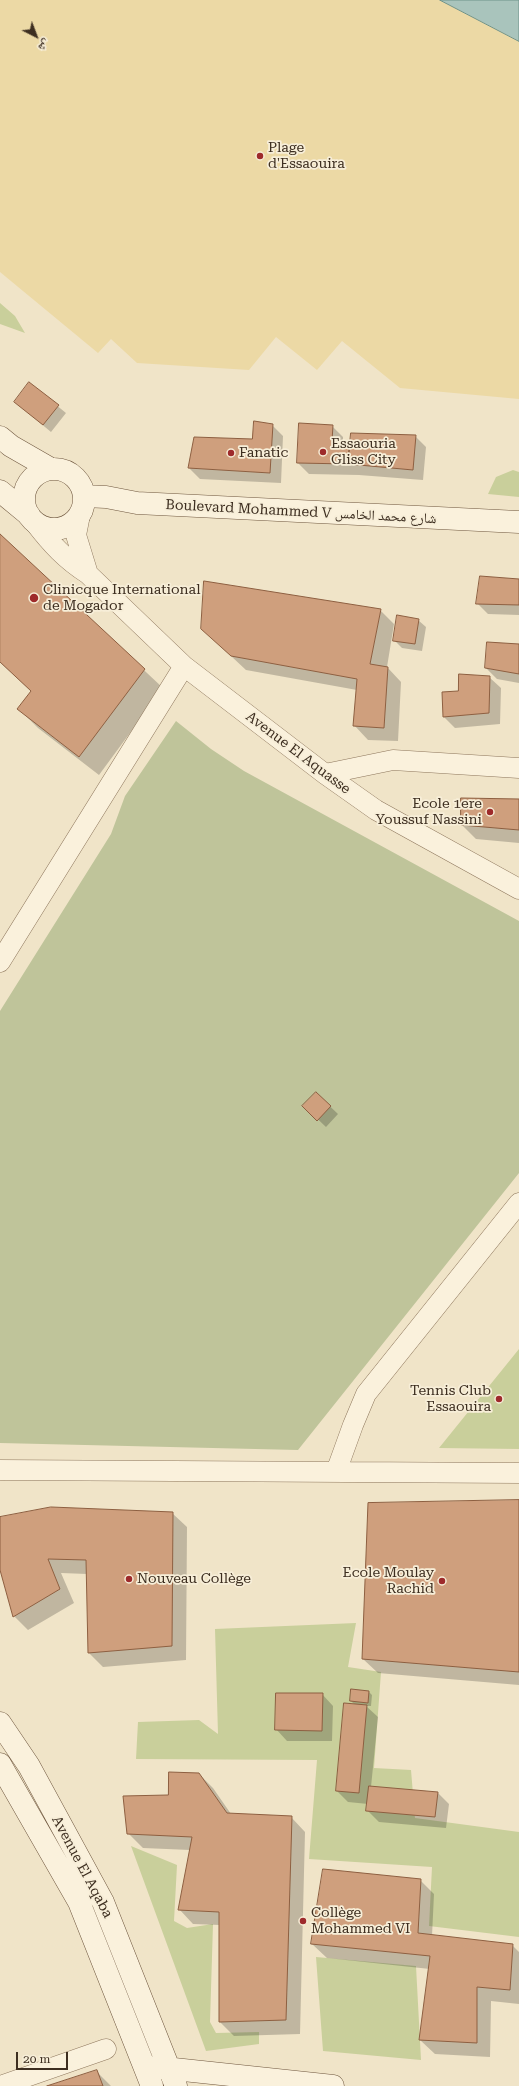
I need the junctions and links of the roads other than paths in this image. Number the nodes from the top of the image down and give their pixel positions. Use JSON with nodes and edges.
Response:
{"nodes":[{"id":1,"x":0,"y":437,"type":"edge"},
{"id":2,"x":51,"y":469,"type":"junction"},
{"id":3,"x":0,"y":491,"type":"edge"},
{"id":4,"x":82,"y":506,"type":"junction"},
{"id":5,"x":32,"y":519,"type":"junction"},
{"id":6,"x":519,"y":522,"type":"edge"},
{"id":7,"x":94,"y":580,"type":"junction"},
{"id":8,"x":184,"y":666,"type":"junction"},
{"id":9,"x":519,"y":768,"type":"edge"},
{"id":10,"x":325,"y":774,"type":"junction"},
{"id":11,"x":519,"y":889,"type":"edge"},
{"id":12,"x":0,"y":962,"type":"edge"},
{"id":13,"x":519,"y":1203,"type":"edge"},
{"id":14,"x":0,"y":1470,"type":"edge"},
{"id":15,"x":336,"y":1472,"type":"junction"},
{"id":16,"x":519,"y":1473,"type":"edge"},
{"id":17,"x":0,"y":1723,"type":"edge"},
{"id":18,"x":29,"y":1766,"type":"junction"},
{"id":19,"x":3,"y":1774,"type":"edge"},
{"id":20,"x":106,"y":2049,"type":"dead end"},
{"id":21,"x":144,"y":2066,"type":"junction"},
{"id":22,"x":172,"y":2077,"type":"edge"},
{"id":23,"x":0,"y":2086,"type":"edge"},
{"id":24,"x":152,"y":2086,"type":"edge"},
{"id":25,"x":333,"y":2086,"type":"edge"}],
"edges":[{"from":1,"to":2,"type":"street"},
{"from":2,"to":4,"type":"street"},
{"from":2,"to":5,"type":"street"},
{"from":3,"to":5,"type":"street"},
{"from":4,"to":5,"type":"street"},
{"from":4,"to":6,"type":"street","name":"Boulevard Mohammed V شارع محمد الخامس"},
{"from":4,"to":7,"type":"street"},
{"from":5,"to":7,"type":"street"},
{"from":7,"to":8,"type":"street","name":"Avenue El Aquasse"},
{"from":8,"to":10,"type":"street","name":"Avenue El Aquasse"},
{"from":8,"to":12,"type":"street"},
{"from":9,"to":10,"type":"street"},
{"from":10,"to":11,"type":"street","name":"Avenue El Aquasse"},
{"from":13,"to":15,"type":"street"},
{"from":14,"to":15,"type":"street"},
{"from":15,"to":16,"type":"street"},
{"from":17,"to":18,"type":"street","name":"Avenue El Aqaba"},
{"from":18,"to":19,"type":"street"},
{"from":18,"to":22,"type":"street","name":"Avenue El Aqaba"},
{"from":19,"to":21,"type":"street","name":"Avenue El Aqaba"},
{"from":20,"to":23,"type":"street"},
{"from":21,"to":22,"type":"street"},
{"from":21,"to":24,"type":"street","name":"Avenue El Aqaba"},
{"from":22,"to":25,"type":"street"}]}
